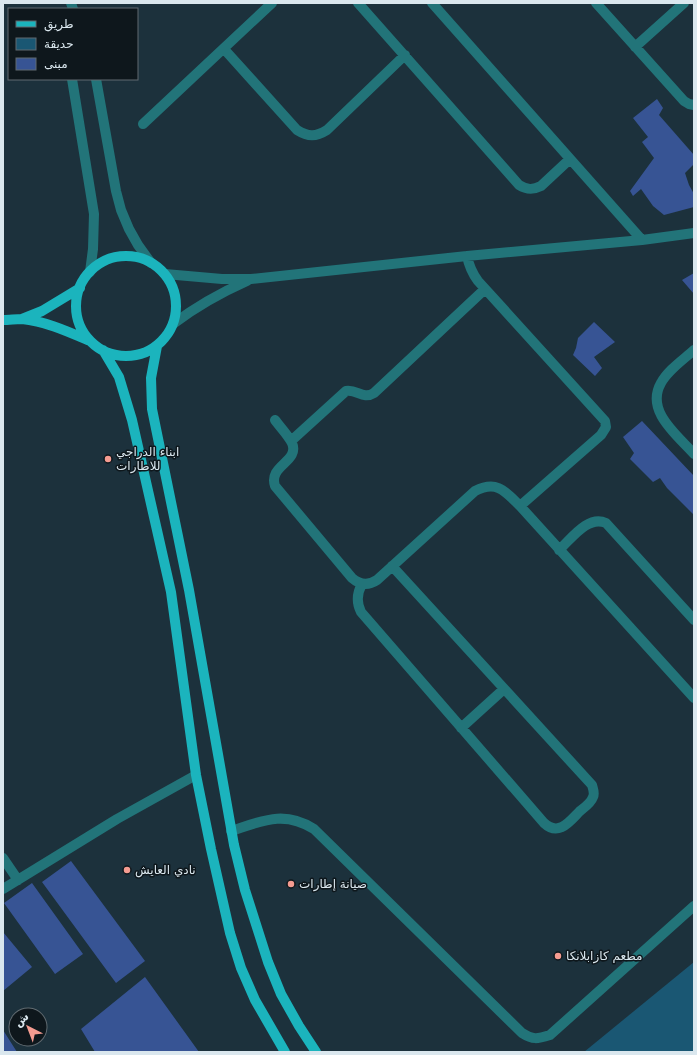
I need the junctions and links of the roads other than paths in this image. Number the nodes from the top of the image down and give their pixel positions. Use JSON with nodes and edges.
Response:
{"nodes":[{"id":1,"x":358,"y":3,"type":"edge"},
{"id":2,"x":432,"y":3,"type":"edge"},
{"id":3,"x":596,"y":3,"type":"edge"},
{"id":4,"x":684,"y":3,"type":"edge"},
{"id":5,"x":269,"y":4,"type":"edge"},
{"id":6,"x":635,"y":47,"type":"junction"},
{"id":7,"x":224,"y":48,"type":"junction"},
{"id":8,"x":405,"y":55,"type":"junction"},
{"id":9,"x":72,"y":80,"type":"edge"},
{"id":10,"x":96,"y":80,"type":"edge"},
{"id":11,"x":694,"y":105,"type":"edge"},
{"id":12,"x":143,"y":124,"type":"dead end"},
{"id":13,"x":570,"y":159,"type":"junction"},
{"id":14,"x":694,"y":233,"type":"edge"},
{"id":15,"x":642,"y":240,"type":"junction"},
{"id":16,"x":467,"y":256,"type":"junction"},
{"id":17,"x":151,"y":263,"type":"junction"},
{"id":18,"x":90,"y":272,"type":"junction"},
{"id":19,"x":165,"y":274,"type":"junction"},
{"id":20,"x":250,"y":279,"type":"junction"},
{"id":21,"x":80,"y":288,"type":"junction"},
{"id":22,"x":485,"y":289,"type":"junction"},
{"id":23,"x":3,"y":320,"type":"edge"},
{"id":24,"x":22,"y":320,"type":"junction"},
{"id":25,"x":173,"y":324,"type":"junction"},
{"id":26,"x":90,"y":341,"type":"junction"},
{"id":27,"x":157,"y":346,"type":"junction"},
{"id":28,"x":103,"y":350,"type":"junction"},
{"id":29,"x":694,"y":350,"type":"edge"},
{"id":30,"x":275,"y":420,"type":"dead end"},
{"id":31,"x":291,"y":441,"type":"junction"},
{"id":32,"x":694,"y":454,"type":"edge"},
{"id":33,"x":520,"y":506,"type":"junction"},
{"id":34,"x":559,"y":550,"type":"junction"},
{"id":35,"x":392,"y":566,"type":"junction"},
{"id":36,"x":362,"y":584,"type":"junction"},
{"id":37,"x":694,"y":620,"type":"edge"},
{"id":38,"x":504,"y":688,"type":"junction"},
{"id":39,"x":694,"y":698,"type":"edge"},
{"id":40,"x":462,"y":728,"type":"junction"},
{"id":41,"x":196,"y":775,"type":"junction"},
{"id":42,"x":231,"y":831,"type":"junction"},
{"id":43,"x":3,"y":858,"type":"edge"},
{"id":44,"x":18,"y":880,"type":"junction"},
{"id":45,"x":3,"y":889,"type":"edge"},
{"id":46,"x":694,"y":906,"type":"edge"},
{"id":47,"x":285,"y":1052,"type":"edge"},
{"id":48,"x":316,"y":1052,"type":"edge"}],
"edges":[{"from":1,"to":8,"type":"street"},
{"from":2,"to":13,"type":"street"},
{"from":3,"to":6,"type":"street"},
{"from":4,"to":6,"type":"street"},
{"from":5,"to":7,"type":"street"},
{"from":6,"to":11,"type":"street"},
{"from":7,"to":8,"type":"street"},
{"from":7,"to":12,"type":"street"},
{"from":8,"to":13,"type":"street"},
{"from":9,"to":18,"type":"street"},
{"from":10,"to":17,"type":"street"},
{"from":13,"to":15,"type":"street"},
{"from":14,"to":15,"type":"street"},
{"from":15,"to":16,"type":"street"},
{"from":16,"to":20,"type":"street"},
{"from":16,"to":22,"type":"street"},
{"from":17,"to":18,"type":"main road"},
{"from":17,"to":19,"type":"main road"},
{"from":18,"to":21,"type":"main road"},
{"from":19,"to":20,"type":"street"},
{"from":19,"to":25,"type":"main road"},
{"from":20,"to":25,"type":"street"},
{"from":21,"to":24,"type":"main road"},
{"from":21,"to":26,"type":"main road"},
{"from":22,"to":31,"type":"street"},
{"from":22,"to":33,"type":"street"},
{"from":23,"to":24,"type":"main road"},
{"from":24,"to":26,"type":"main road"},
{"from":25,"to":27,"type":"main road"},
{"from":26,"to":28,"type":"main road"},
{"from":27,"to":28,"type":"main road"},
{"from":27,"to":42,"type":"main road"},
{"from":28,"to":41,"type":"main road"},
{"from":29,"to":32,"type":"street"},
{"from":30,"to":31,"type":"street"},
{"from":31,"to":36,"type":"street"},
{"from":33,"to":34,"type":"street"},
{"from":33,"to":35,"type":"street"},
{"from":34,"to":37,"type":"street"},
{"from":34,"to":39,"type":"street"},
{"from":35,"to":36,"type":"street"},
{"from":35,"to":38,"type":"street"},
{"from":36,"to":40,"type":"street"},
{"from":38,"to":40,"type":"street"},
{"from":38,"to":40,"type":"street"},
{"from":41,"to":44,"type":"street"},
{"from":41,"to":47,"type":"main road"},
{"from":42,"to":46,"type":"street"},
{"from":42,"to":48,"type":"main road"},
{"from":43,"to":44,"type":"street"},
{"from":44,"to":45,"type":"street"}]}
